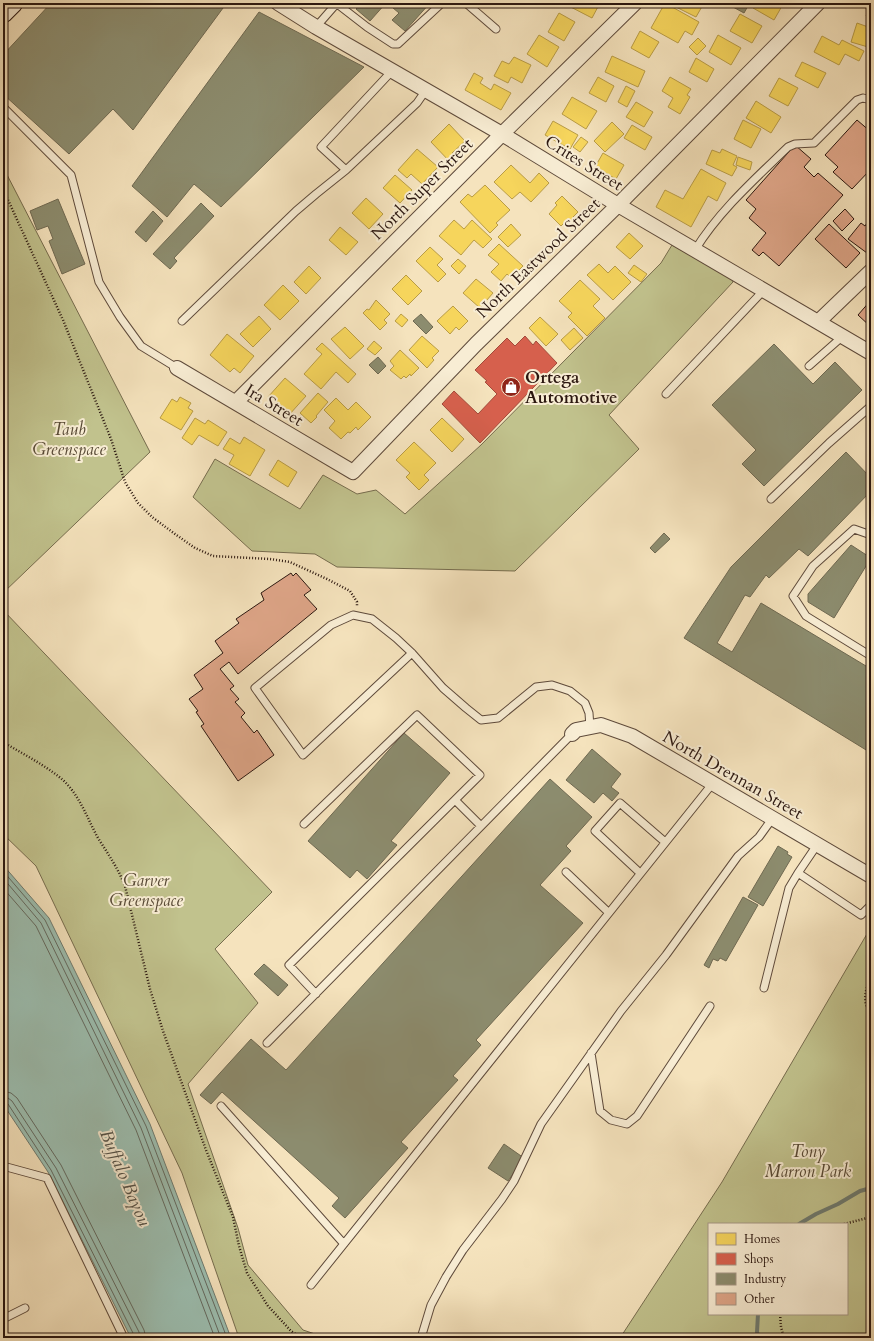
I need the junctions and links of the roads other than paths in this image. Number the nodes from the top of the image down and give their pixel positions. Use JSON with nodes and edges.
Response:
{"nodes":[{"id":1,"x":13,"y":3,"type":"edge"},
{"id":2,"x":278,"y":3,"type":"edge"},
{"id":3,"x":336,"y":3,"type":"edge"},
{"id":4,"x":442,"y":3,"type":"edge"},
{"id":5,"x":466,"y":3,"type":"edge"},
{"id":6,"x":635,"y":3,"type":"edge"},
{"id":7,"x":818,"y":3,"type":"edge"},
{"id":8,"x":3,"y":13,"type":"edge"},
{"id":9,"x":316,"y":26,"type":"junction"},
{"id":10,"x":496,"y":29,"type":"dead end"},
{"id":11,"x":392,"y":71,"type":"junction"},
{"id":12,"x":426,"y":90,"type":"junction"},
{"id":13,"x":871,"y":100,"type":"edge"},
{"id":14,"x":3,"y":107,"type":"edge"},
{"id":15,"x":502,"y":134,"type":"junction"},
{"id":16,"x":346,"y":170,"type":"junction"},
{"id":17,"x":618,"y":206,"type":"junction"},
{"id":18,"x":695,"y":250,"type":"junction"},
{"id":19,"x":871,"y":271,"type":"edge"},
{"id":20,"x":764,"y":290,"type":"junction"},
{"id":21,"x":182,"y":321,"type":"dead end"},
{"id":22,"x":818,"y":322,"type":"junction"},
{"id":23,"x":843,"y":336,"type":"junction"},
{"id":24,"x":871,"y":353,"type":"edge"},
{"id":25,"x":809,"y":366,"type":"dead end"},
{"id":26,"x":177,"y":368,"type":"joint"},
{"id":27,"x":666,"y":394,"type":"dead end"},
{"id":28,"x":236,"y":402,"type":"junction"},
{"id":29,"x":871,"y":406,"type":"edge"},
{"id":30,"x":353,"y":472,"type":"joint"},
{"id":31,"x":771,"y":499,"type":"dead end"},
{"id":32,"x":871,"y":535,"type":"edge"},
{"id":33,"x":412,"y":653,"type":"junction"},
{"id":34,"x":871,"y":656,"type":"edge"},
{"id":35,"x":590,"y":728,"type":"junction"},
{"id":36,"x":572,"y":734,"type":"joint"},
{"id":37,"x":713,"y":784,"type":"junction"},
{"id":38,"x":455,"y":800,"type":"junction"},
{"id":39,"x":772,"y":819,"type":"junction"},
{"id":40,"x":304,"y":824,"type":"dead end"},
{"id":41,"x":481,"y":826,"type":"junction"},
{"id":42,"x":665,"y":842,"type":"junction"},
{"id":43,"x":817,"y":845,"type":"junction"},
{"id":44,"x":566,"y":872,"type":"dead end"},
{"id":45,"x":640,"y":873,"type":"junction"},
{"id":46,"x":798,"y":873,"type":"junction"},
{"id":47,"x":871,"y":876,"type":"edge"},
{"id":48,"x":871,"y":904,"type":"edge"},
{"id":49,"x":608,"y":912,"type":"junction"},
{"id":50,"x":764,"y":988,"type":"dead end"},
{"id":51,"x":316,"y":994,"type":"junction"},
{"id":52,"x":710,"y":1006,"type":"dead end"},
{"id":53,"x":267,"y":1043,"type":"dead end"},
{"id":54,"x":591,"y":1053,"type":"junction"},
{"id":55,"x":221,"y":1106,"type":"dead end"},
{"id":56,"x":3,"y":1166,"type":"edge"},
{"id":57,"x":344,"y":1244,"type":"junction"},
{"id":58,"x":311,"y":1285,"type":"dead end"},
{"id":59,"x":25,"y":1308,"type":"dead end"},
{"id":60,"x":3,"y":1319,"type":"edge"},
{"id":61,"x":124,"y":1338,"type":"edge"},
{"id":62,"x":421,"y":1338,"type":"edge"}],
"edges":[{"from":1,"to":8,"type":"main road"},
{"from":2,"to":9,"type":"street","name":"Crites Street"},
{"from":3,"to":4,"type":"lane"},
{"from":3,"to":9,"type":"lane"},
{"from":5,"to":10,"type":"lane"},
{"from":6,"to":15,"type":"street","name":"North Super Street"},
{"from":7,"to":17,"type":"street","name":"North Eastwood Street"},
{"from":9,"to":11,"type":"street","name":"Crites Street"},
{"from":11,"to":12,"type":"street","name":"Crites Street"},
{"from":11,"to":16,"type":"lane"},
{"from":12,"to":15,"type":"street","name":"Crites Street"},
{"from":12,"to":16,"type":"lane"},
{"from":13,"to":18,"type":"lane"},
{"from":14,"to":26,"type":"lane"},
{"from":15,"to":17,"type":"street","name":"Crites Street"},
{"from":15,"to":28,"type":"street","name":"North Super Street"},
{"from":16,"to":21,"type":"lane"},
{"from":17,"to":18,"type":"street","name":"Crites Street"},
{"from":17,"to":30,"type":"street","name":"North Eastwood Street"},
{"from":18,"to":20,"type":"street","name":"Crites Street"},
{"from":19,"to":22,"type":"street"},
{"from":20,"to":22,"type":"street","name":"Crites Street"},
{"from":20,"to":27,"type":"lane"},
{"from":22,"to":23,"type":"street","name":"Crites Street"},
{"from":23,"to":24,"type":"street","name":"Crites Street"},
{"from":23,"to":25,"type":"lane"},
{"from":26,"to":28,"type":"street","name":"Ira Street"},
{"from":28,"to":30,"type":"street","name":"Ira Street"},
{"from":29,"to":31,"type":"lane"},
{"from":32,"to":34,"type":"lane"},
{"from":33,"to":33,"type":"lane"},
{"from":33,"to":35,"type":"lane"},
{"from":35,"to":36,"type":"street","name":"North Drennan Street"},
{"from":35,"to":37,"type":"street","name":"North Drennan Street"},
{"from":36,"to":41,"type":"lane"},
{"from":37,"to":39,"type":"street","name":"North Drennan Street"},
{"from":37,"to":42,"type":"lane"},
{"from":38,"to":40,"type":"lane"},
{"from":38,"to":41,"type":"lane"},
{"from":38,"to":51,"type":"lane"},
{"from":39,"to":43,"type":"street","name":"North Drennan Street"},
{"from":39,"to":54,"type":"lane"},
{"from":41,"to":51,"type":"lane"},
{"from":42,"to":45,"type":"lane"},
{"from":42,"to":45,"type":"lane"},
{"from":43,"to":46,"type":"lane"},
{"from":43,"to":47,"type":"street","name":"North Drennan Street"},
{"from":44,"to":49,"type":"lane"},
{"from":45,"to":49,"type":"lane"},
{"from":46,"to":48,"type":"lane"},
{"from":46,"to":50,"type":"lane"},
{"from":49,"to":57,"type":"lane"},
{"from":51,"to":53,"type":"lane"},
{"from":52,"to":54,"type":"lane"},
{"from":54,"to":62,"type":"lane"},
{"from":55,"to":57,"type":"lane"},
{"from":56,"to":61,"type":"lane"},
{"from":57,"to":58,"type":"lane"},
{"from":59,"to":60,"type":"lane"}]}
